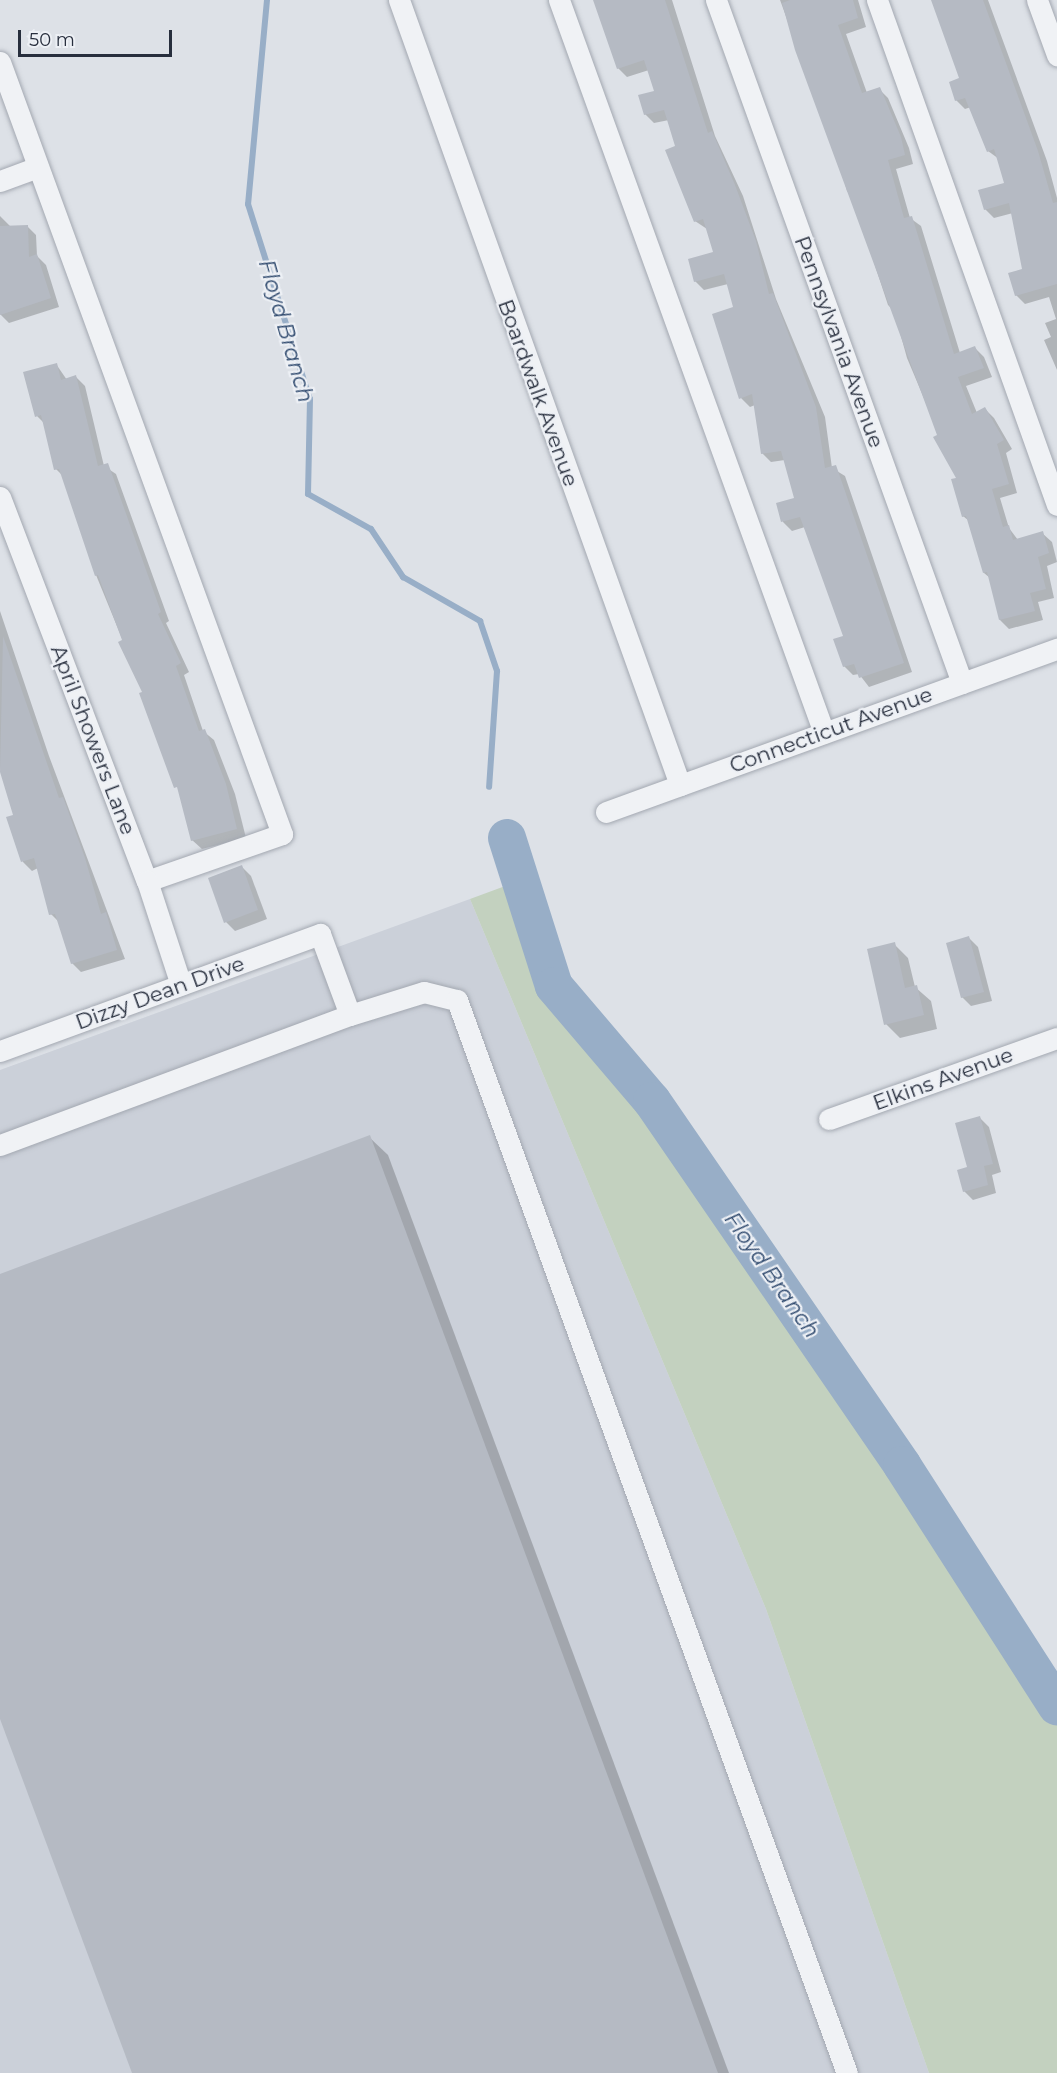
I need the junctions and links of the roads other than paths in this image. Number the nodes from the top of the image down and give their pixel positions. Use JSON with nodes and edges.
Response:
{"nodes":[{"id":1,"x":399,"y":0,"type":"edge"},
{"id":2,"x":559,"y":0,"type":"edge"},
{"id":3,"x":716,"y":0,"type":"edge"},
{"id":4,"x":877,"y":0,"type":"edge"},
{"id":5,"x":1037,"y":0,"type":"edge"},
{"id":6,"x":1057,"y":55,"type":"edge"},
{"id":7,"x":0,"y":62,"type":"edge"},
{"id":8,"x":38,"y":167,"type":"junction"},
{"id":9,"x":0,"y":181,"type":"edge"},
{"id":10,"x":0,"y":497,"type":"edge"},
{"id":11,"x":1057,"y":505,"type":"edge"},
{"id":12,"x":1057,"y":650,"type":"edge"},
{"id":13,"x":962,"y":683,"type":"junction"},
{"id":14,"x":824,"y":733,"type":"junction"},
{"id":15,"x":680,"y":785,"type":"junction"},
{"id":16,"x":606,"y":812,"type":"dead end"},
{"id":17,"x":147,"y":881,"type":"junction"},
{"id":18,"x":181,"y":985,"type":"junction"},
{"id":19,"x":350,"y":1015,"type":"junction"},
{"id":20,"x":1057,"y":1038,"type":"edge"},
{"id":21,"x":0,"y":1051,"type":"edge"},
{"id":22,"x":829,"y":1119,"type":"dead end"},
{"id":23,"x":0,"y":1145,"type":"edge"},
{"id":24,"x":847,"y":2073,"type":"edge"}],
"edges":[{"from":1,"to":15,"type":"street","name":"Boardwalk Avenue"},
{"from":2,"to":14,"type":"street"},
{"from":3,"to":13,"type":"street","name":"Pennsylvania Avenue"},
{"from":4,"to":11,"type":"street"},
{"from":5,"to":6,"type":"street"},
{"from":7,"to":8,"type":"street"},
{"from":8,"to":9,"type":"street"},
{"from":8,"to":17,"type":"street"},
{"from":10,"to":17,"type":"street","name":"April Showers Lane"},
{"from":12,"to":13,"type":"street","name":"Connecticut Avenue"},
{"from":13,"to":14,"type":"street","name":"Connecticut Avenue"},
{"from":14,"to":15,"type":"street","name":"Connecticut Avenue"},
{"from":15,"to":16,"type":"street","name":"Connecticut Avenue"},
{"from":17,"to":18,"type":"street","name":"April Showers Lane"},
{"from":18,"to":19,"type":"street","name":"Dizzy Dean Drive"},
{"from":18,"to":21,"type":"street","name":"Dizzy Dean Drive"},
{"from":19,"to":23,"type":"street"},
{"from":19,"to":24,"type":"street"},
{"from":20,"to":22,"type":"street","name":"Elkins Avenue"}]}
